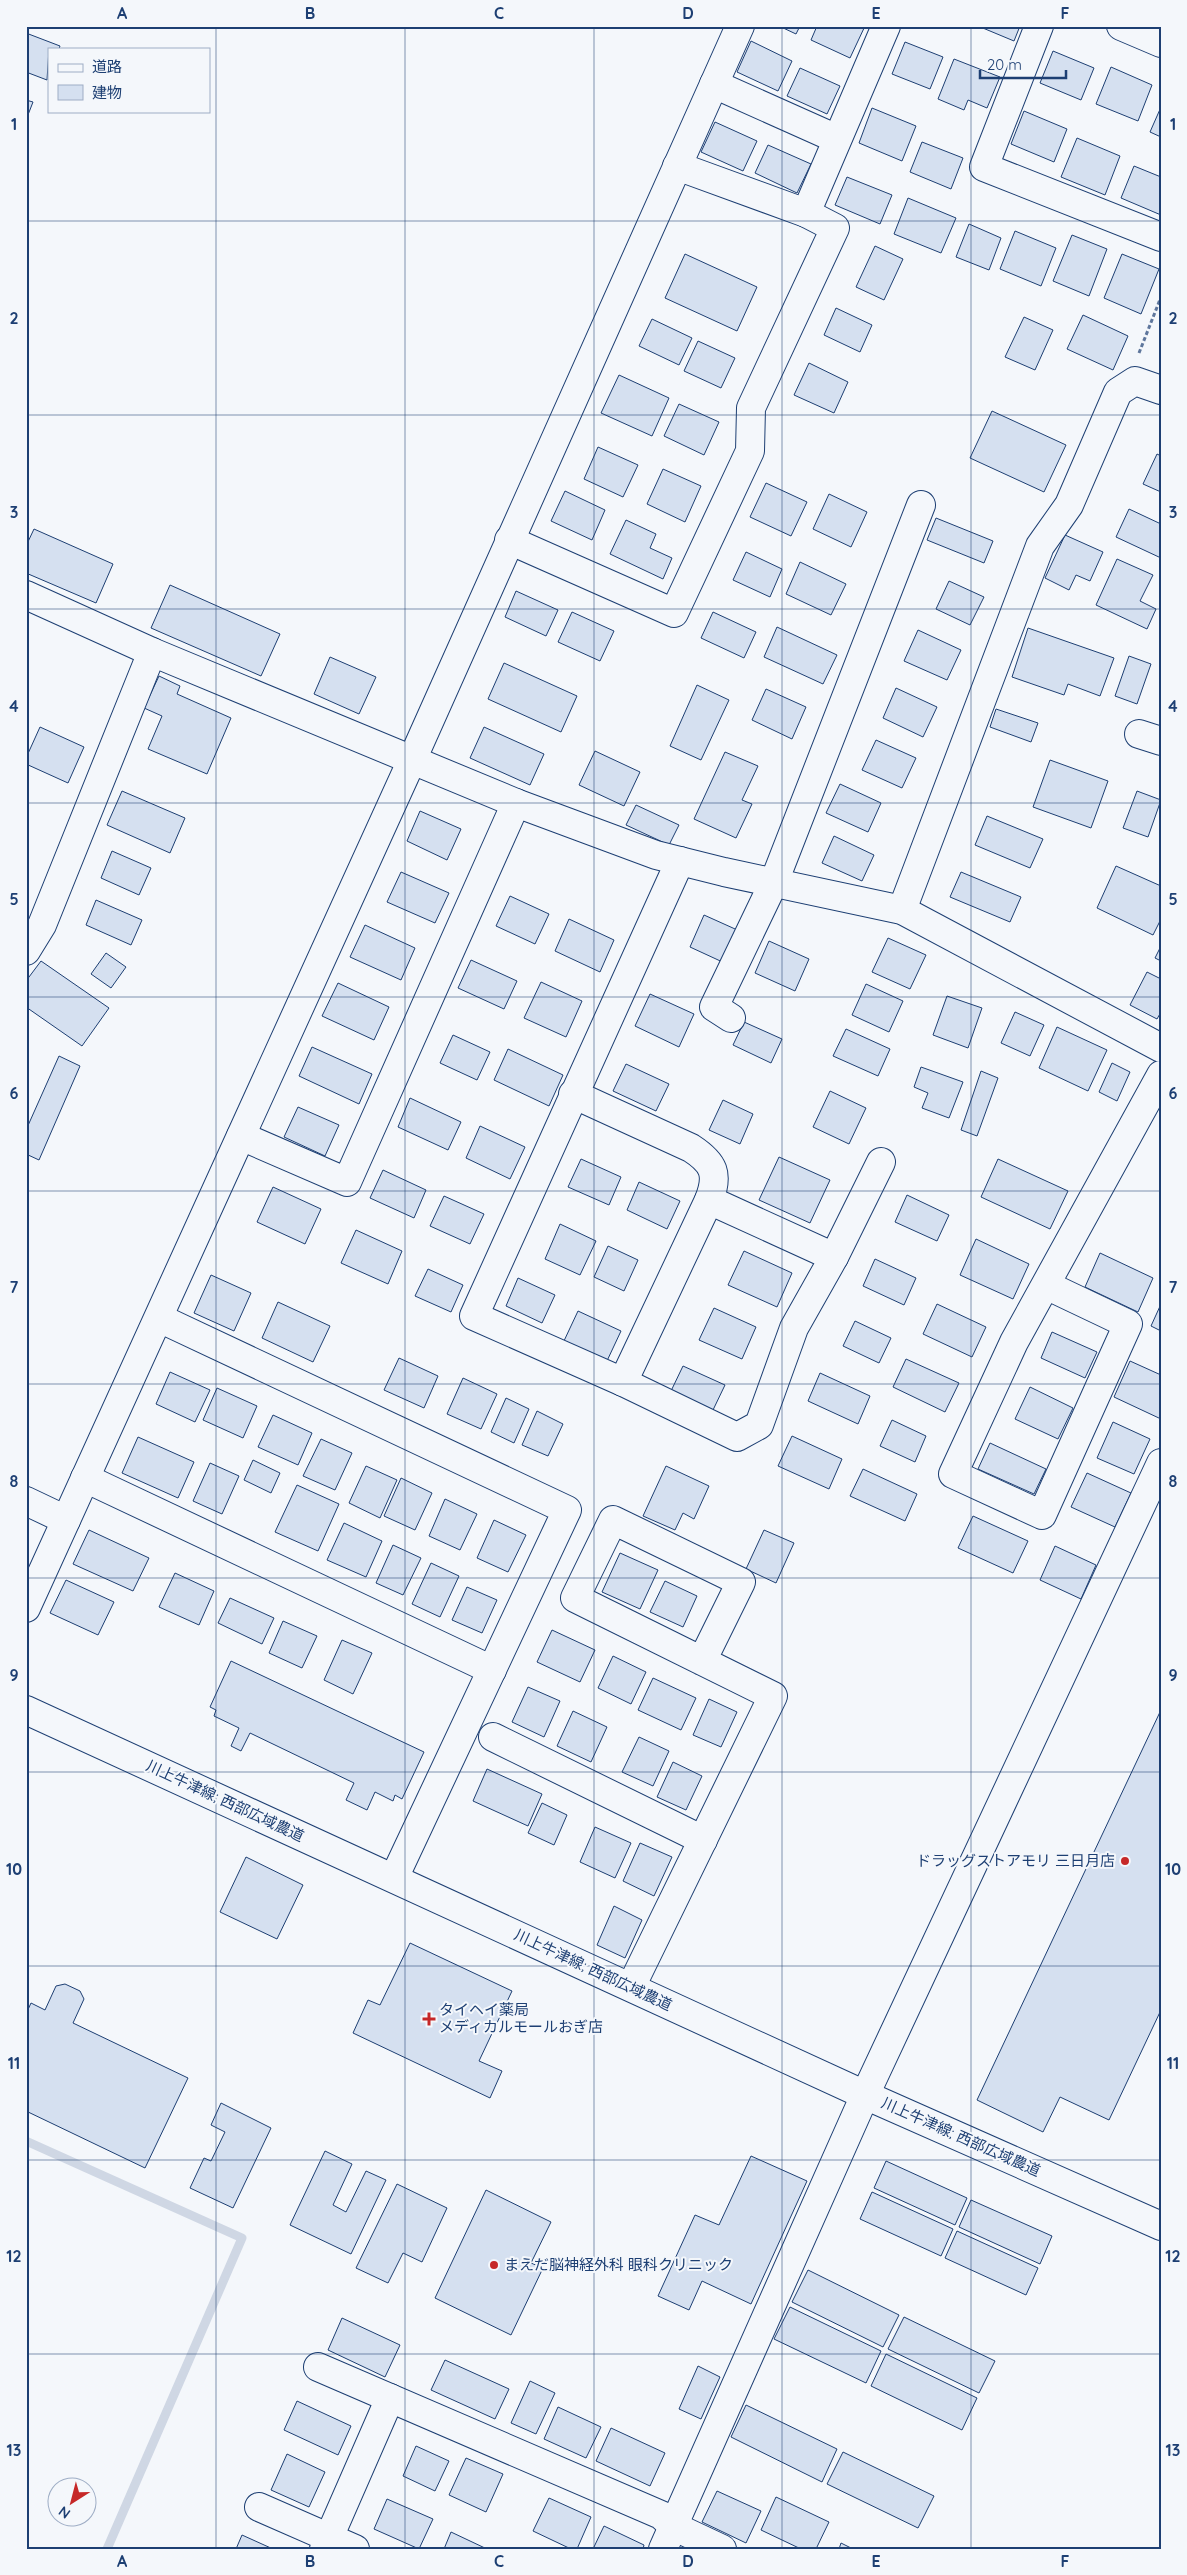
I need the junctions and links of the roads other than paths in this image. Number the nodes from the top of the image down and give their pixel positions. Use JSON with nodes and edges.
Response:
{"nodes":[{"id":1,"x":740,"y":26,"type":"edge"},
{"id":2,"x":886,"y":26,"type":"edge"},
{"id":3,"x":1039,"y":26,"type":"edge"},
{"id":4,"x":1121,"y":26,"type":"edge"},
{"id":5,"x":1161,"y":43,"type":"edge"},
{"id":6,"x":714,"y":84,"type":"junction"},
{"id":7,"x":838,"y":139,"type":"junction"},
{"id":8,"x":677,"y":166,"type":"junction"},
{"id":9,"x":806,"y":214,"type":"junction"},
{"id":10,"x":1161,"y":237,"type":"edge"},
{"id":11,"x":1148,"y":385,"type":"edge"},
{"id":12,"x":921,"y":505,"type":"dead end"},
{"id":13,"x":509,"y":540,"type":"junction"},
{"id":14,"x":26,"y":595,"type":"edge"},
{"id":15,"x":152,"y":652,"type":"junction"},
{"id":16,"x":412,"y":760,"type":"junction"},
{"id":17,"x":516,"y":803,"type":"junction"},
{"id":18,"x":680,"y":861,"type":"junction"},
{"id":19,"x":774,"y":882,"type":"junction"},
{"id":20,"x":902,"y":910,"type":"junction"},
{"id":21,"x":26,"y":951,"type":"edge"},
{"id":22,"x":731,"y":1018,"type":"dead end"},
{"id":23,"x":1160,"y":1045,"type":"edge"},
{"id":24,"x":1161,"y":1075,"type":"edge"},
{"id":25,"x":573,"y":1094,"type":"junction"},
{"id":26,"x":241,"y":1136,"type":"junction"},
{"id":27,"x":880,"y":1162,"type":"dead end"},
{"id":28,"x":709,"y":1200,"type":"junction"},
{"id":29,"x":834,"y":1257,"type":"junction"},
{"id":30,"x":1046,"y":1285,"type":"junction"},
{"id":31,"x":159,"y":1318,"type":"junction"},
{"id":32,"x":624,"y":1382,"type":"junction"},
{"id":33,"x":1161,"y":1462,"type":"edge"},
{"id":34,"x":86,"y":1478,"type":"junction"},
{"id":35,"x":26,"y":1501,"type":"edge"},
{"id":36,"x":66,"y":1520,"type":"junction"},
{"id":37,"x":26,"y":1608,"type":"edge"},
{"id":38,"x":702,"y":1661,"type":"junction"},
{"id":39,"x":492,"y":1670,"type":"junction"},
{"id":40,"x":26,"y":1710,"type":"edge"},
{"id":41,"x":493,"y":1737,"type":"dead end"},
{"id":42,"x":703,"y":1840,"type":"junction"},
{"id":43,"x":394,"y":1878,"type":"junction"},
{"id":44,"x":631,"y":1987,"type":"junction"},
{"id":45,"x":865,"y":2095,"type":"junction"},
{"id":46,"x":1161,"y":2226,"type":"edge"},
{"id":47,"x":318,"y":2367,"type":"dead end"},
{"id":48,"x":390,"y":2398,"type":"junction"},
{"id":49,"x":259,"y":2508,"type":"dead end"},
{"id":50,"x":668,"y":2537,"type":"edge"},
{"id":51,"x":326,"y":2543,"type":"edge"},
{"id":52,"x":355,"y":2549,"type":"edge"},
{"id":53,"x":722,"y":2549,"type":"edge"}],
"edges":[{"from":1,"to":6,"type":"street"},
{"from":2,"to":7,"type":"street"},
{"from":3,"to":10,"type":"street"},
{"from":4,"to":5,"type":"street"},
{"from":6,"to":7,"type":"street"},
{"from":6,"to":8,"type":"street"},
{"from":7,"to":9,"type":"street"},
{"from":8,"to":9,"type":"street"},
{"from":8,"to":13,"type":"street"},
{"from":9,"to":13,"type":"street"},
{"from":11,"to":20,"type":"street"},
{"from":12,"to":19,"type":"street"},
{"from":13,"to":16,"type":"street"},
{"from":14,"to":15,"type":"street"},
{"from":15,"to":16,"type":"street"},
{"from":15,"to":21,"type":"street"},
{"from":16,"to":17,"type":"street"},
{"from":16,"to":26,"type":"street"},
{"from":17,"to":18,"type":"street"},
{"from":17,"to":26,"type":"street"},
{"from":18,"to":19,"type":"street"},
{"from":18,"to":25,"type":"street"},
{"from":19,"to":20,"type":"street"},
{"from":19,"to":22,"type":"street"},
{"from":20,"to":23,"type":"street"},
{"from":24,"to":30,"type":"street"},
{"from":25,"to":28,"type":"street"},
{"from":25,"to":32,"type":"street"},
{"from":26,"to":31,"type":"street"},
{"from":27,"to":29,"type":"street"},
{"from":28,"to":29,"type":"street"},
{"from":28,"to":32,"type":"street"},
{"from":29,"to":32,"type":"street"},
{"from":30,"to":30,"type":"street"},
{"from":31,"to":34,"type":"street"},
{"from":31,"to":39,"type":"street"},
{"from":33,"to":45,"type":"street"},
{"from":34,"to":36,"type":"street"},
{"from":34,"to":39,"type":"street"},
{"from":35,"to":36,"type":"street"},
{"from":36,"to":37,"type":"street"},
{"from":38,"to":38,"type":"street"},
{"from":38,"to":42,"type":"street"},
{"from":39,"to":43,"type":"street"},
{"from":40,"to":43,"type":"street","name":"川上牛津線; 西部広域農道"},
{"from":41,"to":42,"type":"street"},
{"from":42,"to":44,"type":"street"},
{"from":43,"to":44,"type":"street","name":"川上牛津線; 西部広域農道"},
{"from":44,"to":45,"type":"street","name":"川上牛津線; 西部広域農道"},
{"from":45,"to":46,"type":"street","name":"川上牛津線; 西部広域農道"},
{"from":45,"to":50,"type":"street"},
{"from":47,"to":48,"type":"street"},
{"from":48,"to":50,"type":"street"},
{"from":48,"to":51,"type":"street"},
{"from":49,"to":51,"type":"street"},
{"from":50,"to":53,"type":"street"},
{"from":51,"to":52,"type":"street"}]}
